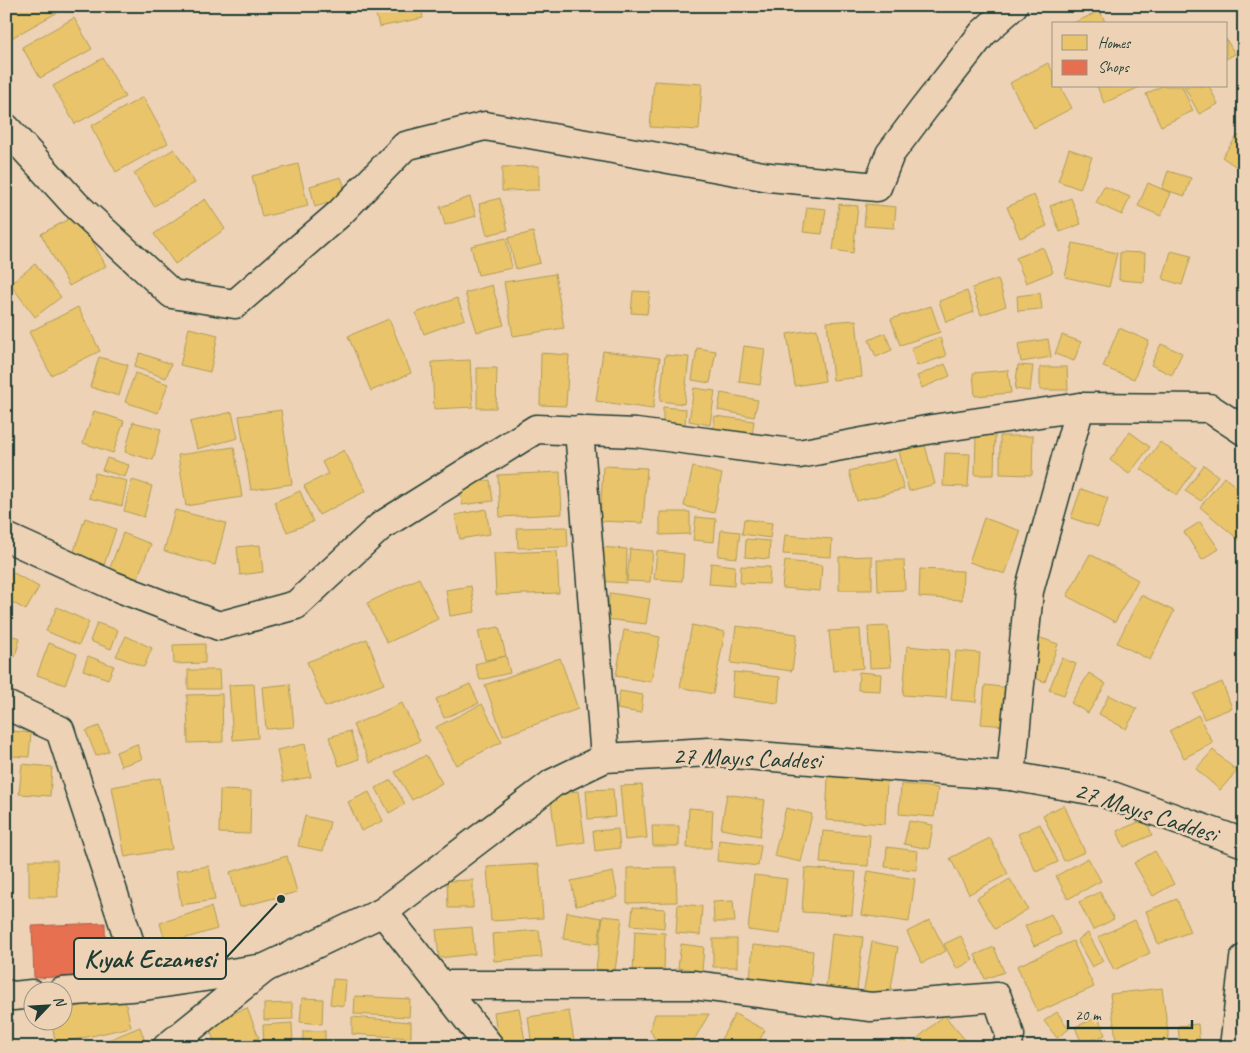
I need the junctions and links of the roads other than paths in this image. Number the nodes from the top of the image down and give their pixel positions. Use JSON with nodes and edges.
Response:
{"nodes":[{"id":1,"x":1013,"y":6,"type":"edge"},
{"id":2,"x":6,"y":128,"type":"edge"},
{"id":3,"x":1080,"y":407,"type":"junction"},
{"id":4,"x":580,"y":430,"type":"junction"},
{"id":5,"x":1244,"y":431,"type":"edge"},
{"id":6,"x":6,"y":536,"type":"edge"},
{"id":7,"x":6,"y":705,"type":"edge"},
{"id":8,"x":605,"y":758,"type":"junction"},
{"id":9,"x":1011,"y":776,"type":"junction"},
{"id":10,"x":1244,"y":844,"type":"edge"},
{"id":11,"x":383,"y":912,"type":"junction"},
{"id":12,"x":1244,"y":960,"type":"edge"},
{"id":13,"x":265,"y":968,"type":"junction"},
{"id":14,"x":441,"y":985,"type":"junction"},
{"id":15,"x":144,"y":986,"type":"junction"},
{"id":16,"x":72,"y":991,"type":"edge"},
{"id":17,"x":6,"y":994,"type":"edge"},
{"id":18,"x":22,"y":995,"type":"edge"},
{"id":19,"x":167,"y":1047,"type":"edge"},
{"id":20,"x":490,"y":1047,"type":"edge"},
{"id":21,"x":1006,"y":1047,"type":"edge"},
{"id":22,"x":1234,"y":1047,"type":"edge"}],
"edges":[{"from":1,"to":2,"type":"street"},
{"from":3,"to":4,"type":"street"},
{"from":3,"to":5,"type":"street"},
{"from":3,"to":9,"type":"street"},
{"from":4,"to":6,"type":"street"},
{"from":4,"to":8,"type":"street"},
{"from":7,"to":15,"type":"street"},
{"from":8,"to":9,"type":"street","name":"27 Mayıs Caddesi"},
{"from":8,"to":11,"type":"street","name":"27 Mayıs Caddesi"},
{"from":9,"to":10,"type":"street","name":"27 Mayıs Caddesi"},
{"from":11,"to":13,"type":"street","name":"27 Mayıs Caddesi"},
{"from":11,"to":14,"type":"street"},
{"from":12,"to":22,"type":"street"},
{"from":13,"to":15,"type":"street","name":"27 Mayıs Caddesi"},
{"from":13,"to":19,"type":"street"},
{"from":14,"to":20,"type":"street"},
{"from":14,"to":21,"type":"street"},
{"from":15,"to":16,"type":"street","name":"27 Mayıs Caddesi"},
{"from":17,"to":18,"type":"street"}]}
